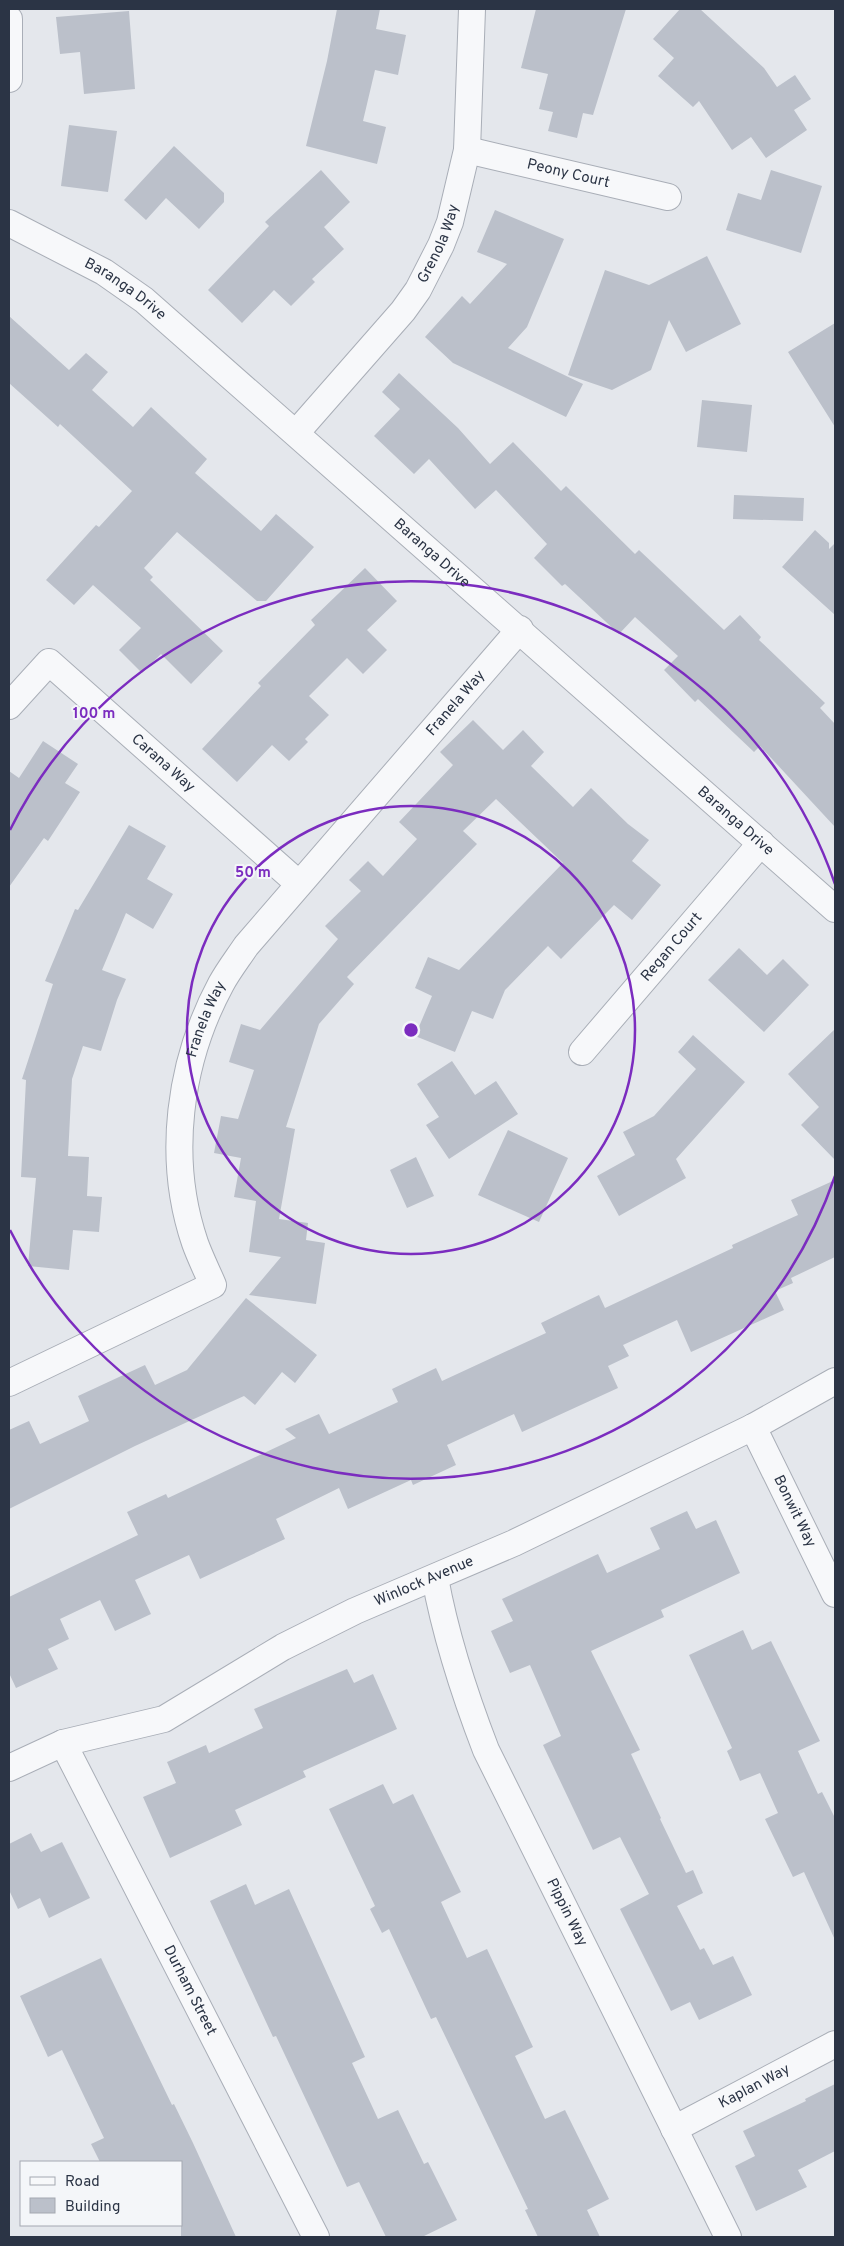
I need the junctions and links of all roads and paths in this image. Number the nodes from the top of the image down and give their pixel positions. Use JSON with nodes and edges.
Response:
{"nodes":[{"id":1,"x":472,"y":9,"type":"edge"},
{"id":2,"x":9,"y":19,"type":"edge"},
{"id":3,"x":9,"y":79,"type":"edge"},
{"id":4,"x":467,"y":150,"type":"junction"},
{"id":5,"x":668,"y":197,"type":"dead end"},
{"id":6,"x":9,"y":223,"type":"edge"},
{"id":7,"x":296,"y":433,"type":"junction"},
{"id":8,"x":520,"y":629,"type":"junction"},
{"id":9,"x":9,"y":706,"type":"edge"},
{"id":10,"x":761,"y":843,"type":"junction"},
{"id":11,"x":299,"y":884,"type":"junction"},
{"id":12,"x":835,"y":908,"type":"edge"},
{"id":13,"x":582,"y":1052,"type":"dead end"},
{"id":14,"x":835,"y":1381,"type":"edge"},
{"id":15,"x":9,"y":1383,"type":"edge"},
{"id":16,"x":752,"y":1427,"type":"junction"},
{"id":17,"x":435,"y":1578,"type":"junction"},
{"id":18,"x":835,"y":1594,"type":"edge"},
{"id":19,"x":63,"y":1743,"type":"junction"},
{"id":20,"x":9,"y":1768,"type":"edge"},
{"id":21,"x":835,"y":2044,"type":"edge"},
{"id":22,"x":674,"y":2128,"type":"junction"},
{"id":23,"x":316,"y":2237,"type":"edge"},
{"id":24,"x":728,"y":2237,"type":"edge"}],
"edges":[{"from":1,"to":4,"type":"street","name":"Grenola Way"},
{"from":2,"to":3,"type":"street"},
{"from":4,"to":5,"type":"street","name":"Peony Court"},
{"from":4,"to":7,"type":"street","name":"Grenola Way"},
{"from":6,"to":7,"type":"street","name":"Baranga Drive"},
{"from":7,"to":8,"type":"street","name":"Baranga Drive"},
{"from":8,"to":10,"type":"street","name":"Baranga Drive"},
{"from":8,"to":11,"type":"street","name":"Franela Way"},
{"from":9,"to":11,"type":"street","name":"Carana Way"},
{"from":10,"to":12,"type":"street","name":"Baranga Drive"},
{"from":10,"to":13,"type":"street","name":"Regan Court"},
{"from":11,"to":15,"type":"street","name":"Franela Way"},
{"from":14,"to":16,"type":"street","name":"Winlock Avenue"},
{"from":16,"to":17,"type":"street","name":"Winlock Avenue"},
{"from":16,"to":18,"type":"street","name":"Bonwit Way"},
{"from":17,"to":19,"type":"street","name":"Winlock Avenue"},
{"from":17,"to":22,"type":"street","name":"Pippin Way"},
{"from":19,"to":20,"type":"street","name":"Winlock Avenue"},
{"from":19,"to":23,"type":"street","name":"Durham Street"},
{"from":21,"to":22,"type":"street","name":"Kaplan Way"},
{"from":22,"to":24,"type":"street","name":"Pippin Way"}]}
